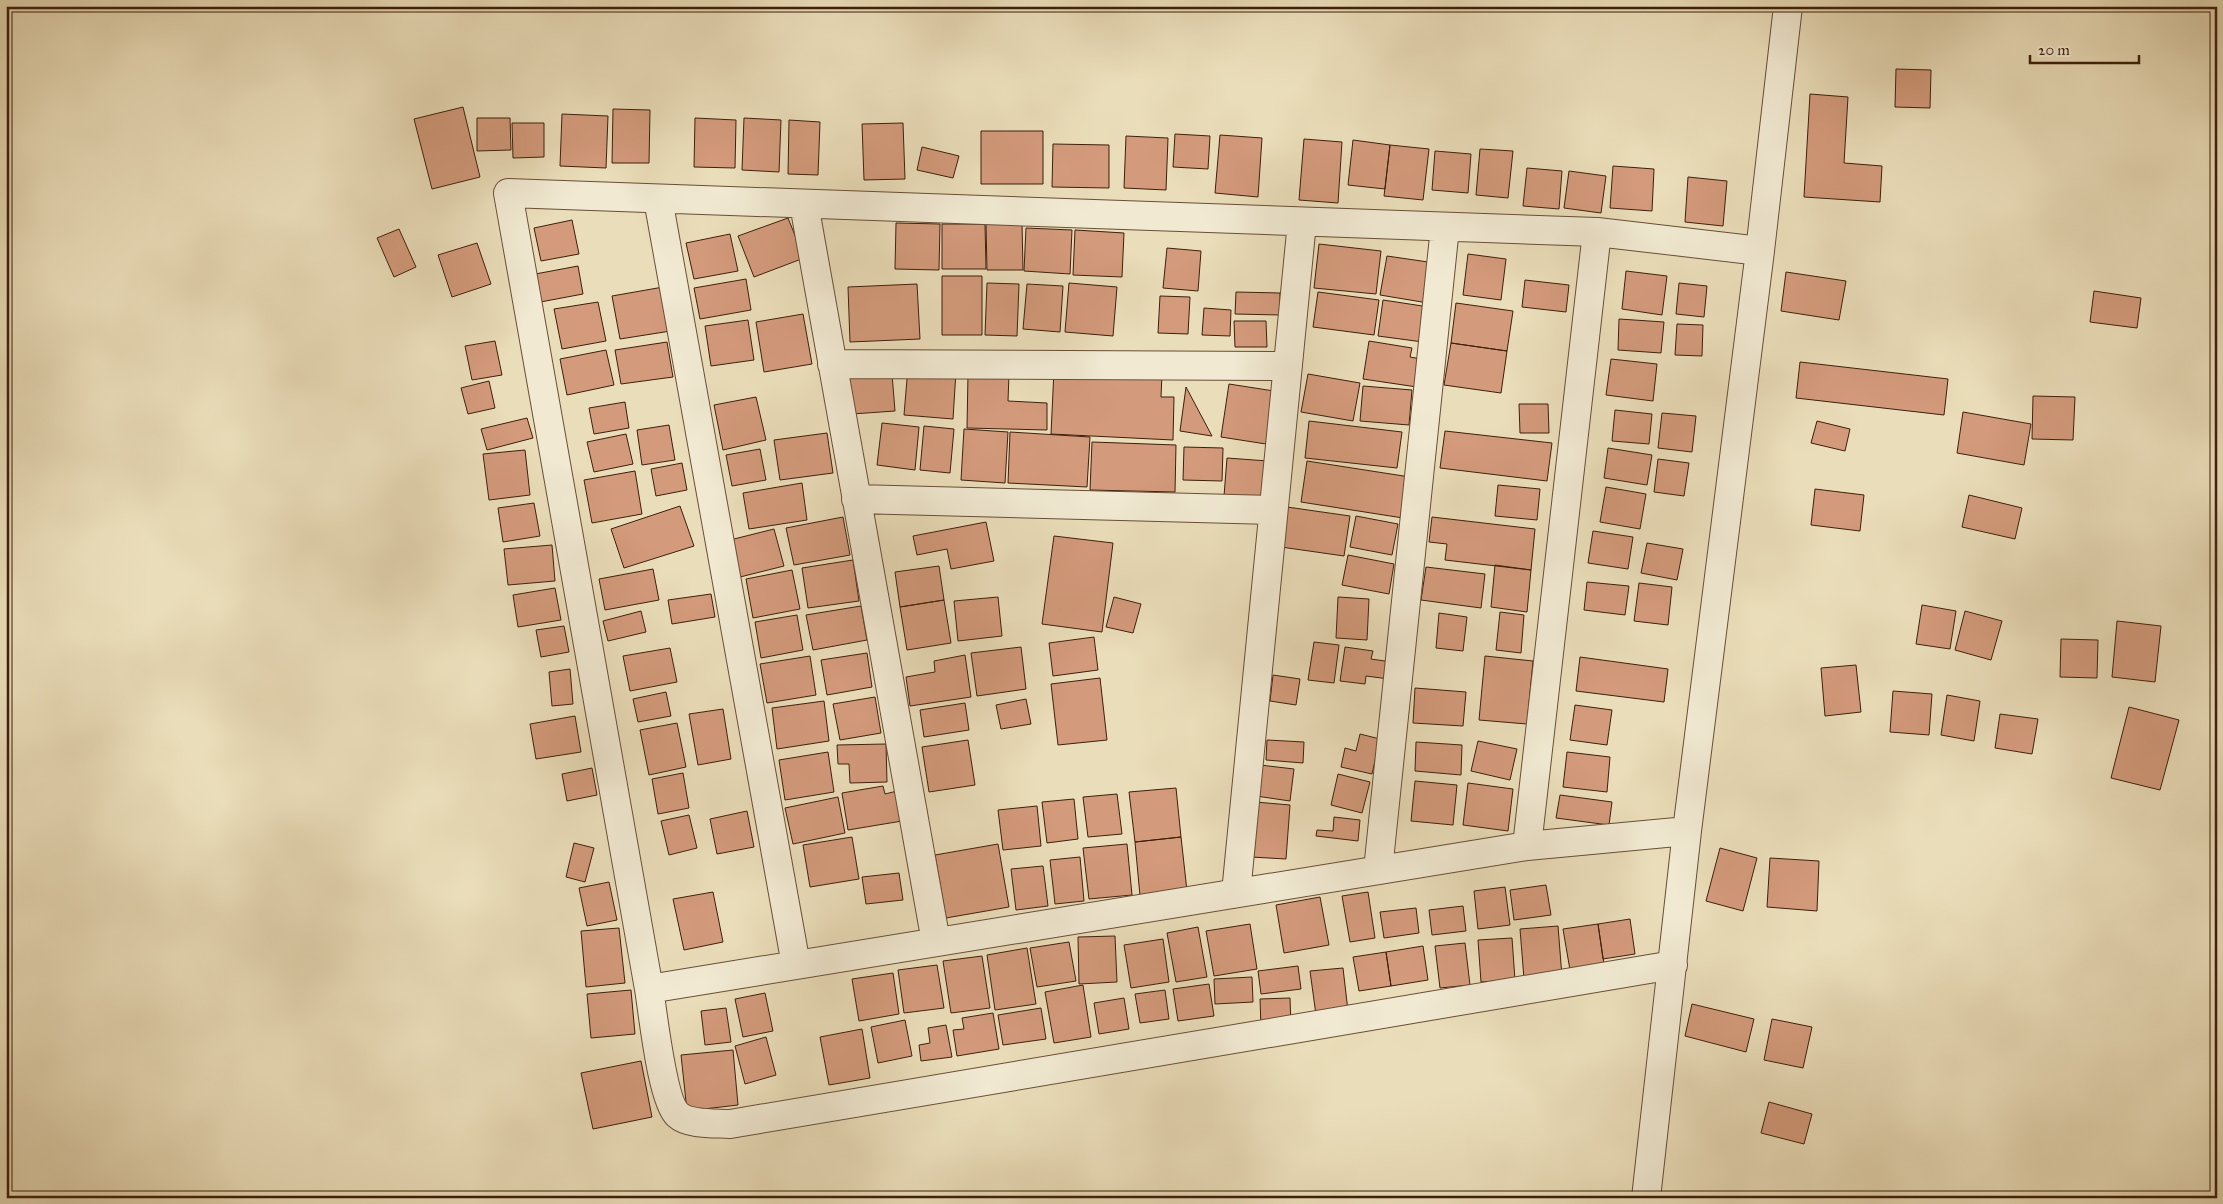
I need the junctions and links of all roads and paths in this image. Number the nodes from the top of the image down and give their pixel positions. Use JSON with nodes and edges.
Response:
{"nodes":[{"id":1,"x":1788,"y":6,"type":"edge"},
{"id":2,"x":658,"y":199,"type":"junction"},
{"id":3,"x":804,"y":204,"type":"junction"},
{"id":4,"x":1302,"y":222,"type":"junction"},
{"id":5,"x":1445,"y":227,"type":"junction"},
{"id":6,"x":1596,"y":232,"type":"junction"},
{"id":7,"x":1760,"y":251,"type":"junction"},
{"id":8,"x":832,"y":364,"type":"junction"},
{"id":9,"x":1288,"y":366,"type":"junction"},
{"id":10,"x":856,"y":499,"type":"junction"},
{"id":11,"x":1273,"y":510,"type":"junction"},
{"id":12,"x":1687,"y":831,"type":"junction"},
{"id":13,"x":1527,"y":846,"type":"junction"},
{"id":14,"x":1378,"y":870,"type":"junction"},
{"id":15,"x":1236,"y":894,"type":"junction"},
{"id":16,"x":936,"y":942,"type":"junction"},
{"id":17,"x":796,"y":965,"type":"junction"},
{"id":18,"x":1672,"y":965,"type":"junction"},
{"id":19,"x":649,"y":989,"type":"junction"},
{"id":20,"x":1646,"y":1198,"type":"edge"}],
"edges":[{"from":1,"to":7,"type":"street"},
{"from":2,"to":3,"type":"street"},
{"from":2,"to":17,"type":"street"},
{"from":2,"to":19,"type":"street"},
{"from":3,"to":4,"type":"street"},
{"from":3,"to":8,"type":"street"},
{"from":4,"to":5,"type":"street"},
{"from":4,"to":9,"type":"street"},
{"from":5,"to":6,"type":"street"},
{"from":5,"to":14,"type":"street"},
{"from":6,"to":7,"type":"street"},
{"from":6,"to":13,"type":"street"},
{"from":7,"to":12,"type":"street"},
{"from":8,"to":9,"type":"street"},
{"from":8,"to":10,"type":"street"},
{"from":9,"to":11,"type":"street"},
{"from":10,"to":11,"type":"street"},
{"from":10,"to":16,"type":"street"},
{"from":11,"to":15,"type":"street"},
{"from":12,"to":13,"type":"street"},
{"from":12,"to":18,"type":"street"},
{"from":13,"to":14,"type":"street"},
{"from":14,"to":15,"type":"street"},
{"from":15,"to":16,"type":"street"},
{"from":16,"to":17,"type":"street"},
{"from":17,"to":19,"type":"street"},
{"from":18,"to":19,"type":"street"},
{"from":18,"to":20,"type":"street"}]}
